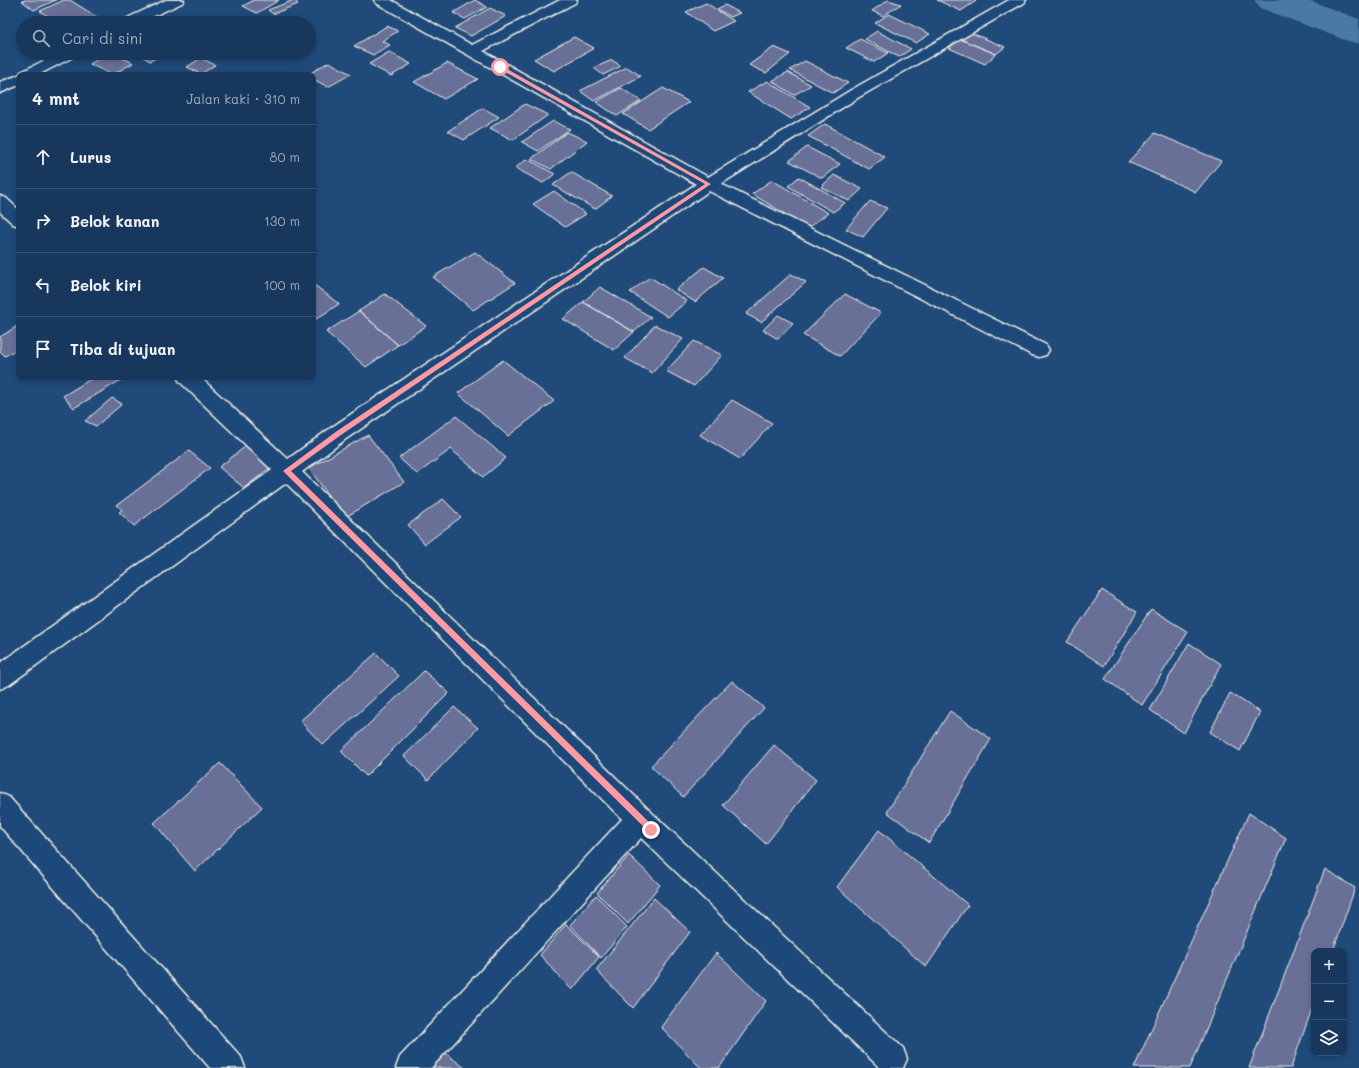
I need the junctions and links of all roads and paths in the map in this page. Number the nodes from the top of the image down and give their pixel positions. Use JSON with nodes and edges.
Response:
{"nodes":[{"id":1,"x":176,"y":0,"type":"edge"},
{"id":2,"x":381,"y":0,"type":"edge"},
{"id":3,"x":570,"y":0,"type":"edge"},
{"id":4,"x":1019,"y":0,"type":"edge"},
{"id":5,"x":143,"y":16,"type":"edge"},
{"id":6,"x":472,"y":51,"type":"junction"},
{"id":7,"x":56,"y":60,"type":"edge"},
{"id":8,"x":32,"y":72,"type":"edge"},
{"id":9,"x":16,"y":80,"type":"edge"},
{"id":10,"x":0,"y":88,"type":"edge"},
{"id":11,"x":708,"y":184,"type":"junction"},
{"id":12,"x":0,"y":202,"type":"edge"},
{"id":13,"x":16,"y":217,"type":"edge"},
{"id":14,"x":1039,"y":350,"type":"dead end"},
{"id":15,"x":190,"y":380,"type":"edge"},
{"id":16,"x":287,"y":471,"type":"junction"},
{"id":17,"x":0,"y":677,"type":"edge"},
{"id":18,"x":0,"y":806,"type":"edge"},
{"id":19,"x":640,"y":819,"type":"junction"},
{"id":20,"x":892,"y":1059,"type":"dead end"},
{"id":21,"x":230,"y":1068,"type":"edge"},
{"id":22,"x":410,"y":1068,"type":"edge"}],
"edges":[{"from":1,"to":5,"type":"street"},
{"from":2,"to":6,"type":"street"},
{"from":3,"to":6,"type":"street"},
{"from":4,"to":11,"type":"street"},
{"from":6,"to":11,"type":"street"},
{"from":7,"to":8,"type":"street"},
{"from":9,"to":10,"type":"street"},
{"from":11,"to":14,"type":"street"},
{"from":11,"to":16,"type":"street"},
{"from":12,"to":13,"type":"street"},
{"from":15,"to":16,"type":"street"},
{"from":16,"to":17,"type":"street"},
{"from":16,"to":19,"type":"street"},
{"from":18,"to":21,"type":"street"},
{"from":19,"to":20,"type":"street"},
{"from":19,"to":22,"type":"street"}]}
